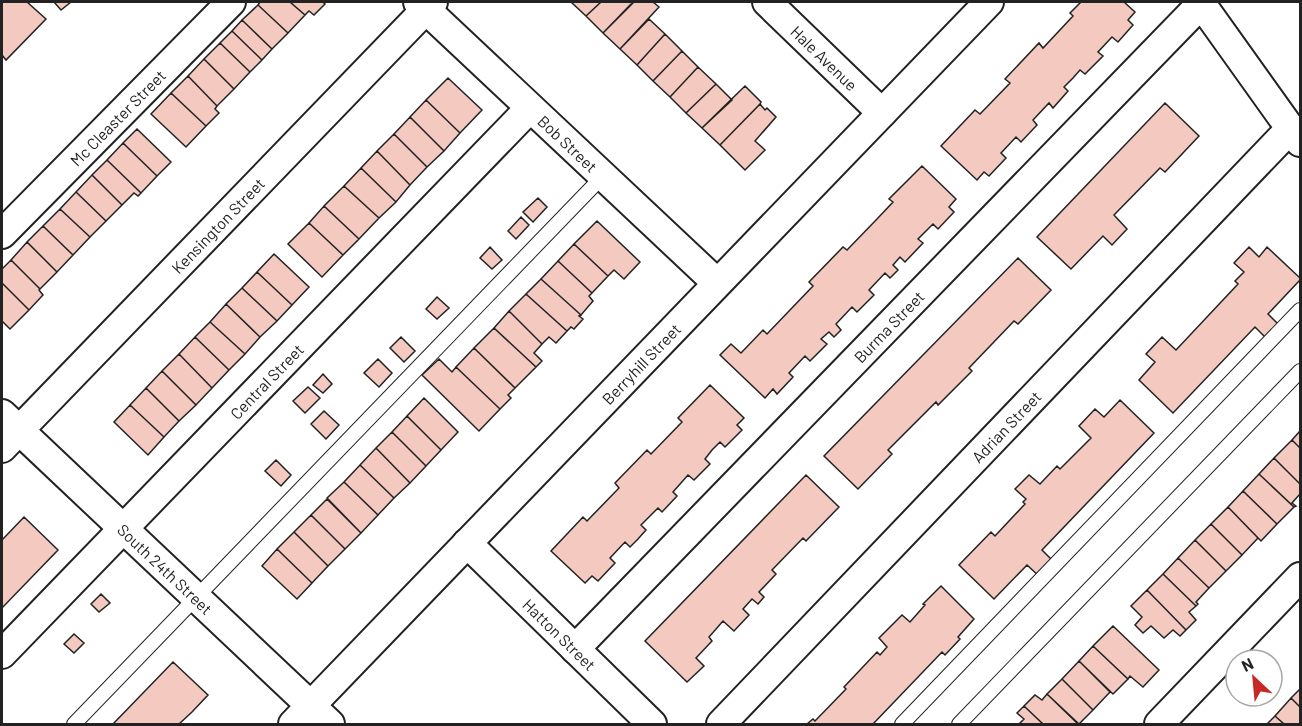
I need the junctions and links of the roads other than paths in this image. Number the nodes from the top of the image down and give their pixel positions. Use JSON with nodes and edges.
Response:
{"nodes":[{"id":1,"x":231,"y":2,"type":"edge"},
{"id":2,"x":767,"y":2,"type":"edge"},
{"id":3,"x":989,"y":2,"type":"edge"},
{"id":4,"x":1201,"y":3,"type":"edge"},
{"id":5,"x":426,"y":4,"type":"edge"},
{"id":6,"x":530,"y":108,"type":"junction"},
{"id":7,"x":882,"y":113,"type":"junction"},
{"id":8,"x":1296,"y":135,"type":"edge"},
{"id":9,"x":603,"y":176,"type":"junction"},
{"id":10,"x":2,"y":234,"type":"edge"},
{"id":11,"x":717,"y":283,"type":"junction"},
{"id":12,"x":1300,"y":310,"type":"edge"},
{"id":13,"x":1300,"y":371,"type":"edge"},
{"id":14,"x":7,"y":431,"type":"edge"},
{"id":15,"x":124,"y":528,"type":"junction"},
{"id":16,"x":467,"y":543,"type":"junction"},
{"id":17,"x":1300,"y":577,"type":"edge"},
{"id":18,"x":196,"y":598,"type":"junction"},
{"id":19,"x":575,"y":649,"type":"junction"},
{"id":20,"x":2,"y":654,"type":"edge"},
{"id":21,"x":311,"y":718,"type":"edge"},
{"id":22,"x":74,"y":724,"type":"edge"},
{"id":23,"x":652,"y":724,"type":"edge"},
{"id":24,"x":721,"y":724,"type":"edge"},
{"id":25,"x":902,"y":724,"type":"edge"},
{"id":26,"x":959,"y":724,"type":"edge"},
{"id":27,"x":1159,"y":724,"type":"edge"}],
"edges":[{"from":1,"to":10,"type":"street","name":"Mc Cleaster Street"},
{"from":2,"to":7,"type":"street","name":"Hale Avenue"},
{"from":3,"to":7,"type":"street","name":"Berryhill Street"},
{"from":4,"to":8,"type":"street"},
{"from":4,"to":19,"type":"street","name":"Burma Street"},
{"from":5,"to":6,"type":"street","name":"Bob Street"},
{"from":5,"to":14,"type":"street","name":"Kensington Street"},
{"from":6,"to":9,"type":"street","name":"Bob Street"},
{"from":6,"to":15,"type":"street","name":"Central Street"},
{"from":7,"to":11,"type":"street","name":"Berryhill Street"},
{"from":8,"to":24,"type":"street","name":"Adrian Street"},
{"from":9,"to":11,"type":"street","name":"Bob Street"},
{"from":9,"to":18,"type":"lane"},
{"from":11,"to":16,"type":"street","name":"Berryhill Street"},
{"from":12,"to":25,"type":"lane"},
{"from":13,"to":26,"type":"lane"},
{"from":14,"to":15,"type":"street","name":"South 24th Street"},
{"from":15,"to":18,"type":"street","name":"South 24th Street"},
{"from":15,"to":20,"type":"street","name":"Central Street"},
{"from":16,"to":19,"type":"street","name":"Hatton Street"},
{"from":16,"to":21,"type":"street","name":"Berryhill Street"},
{"from":17,"to":27,"type":"street"},
{"from":18,"to":21,"type":"street","name":"South 24th Street"},
{"from":18,"to":22,"type":"lane"},
{"from":19,"to":23,"type":"street","name":"Hatton Street"}]}
